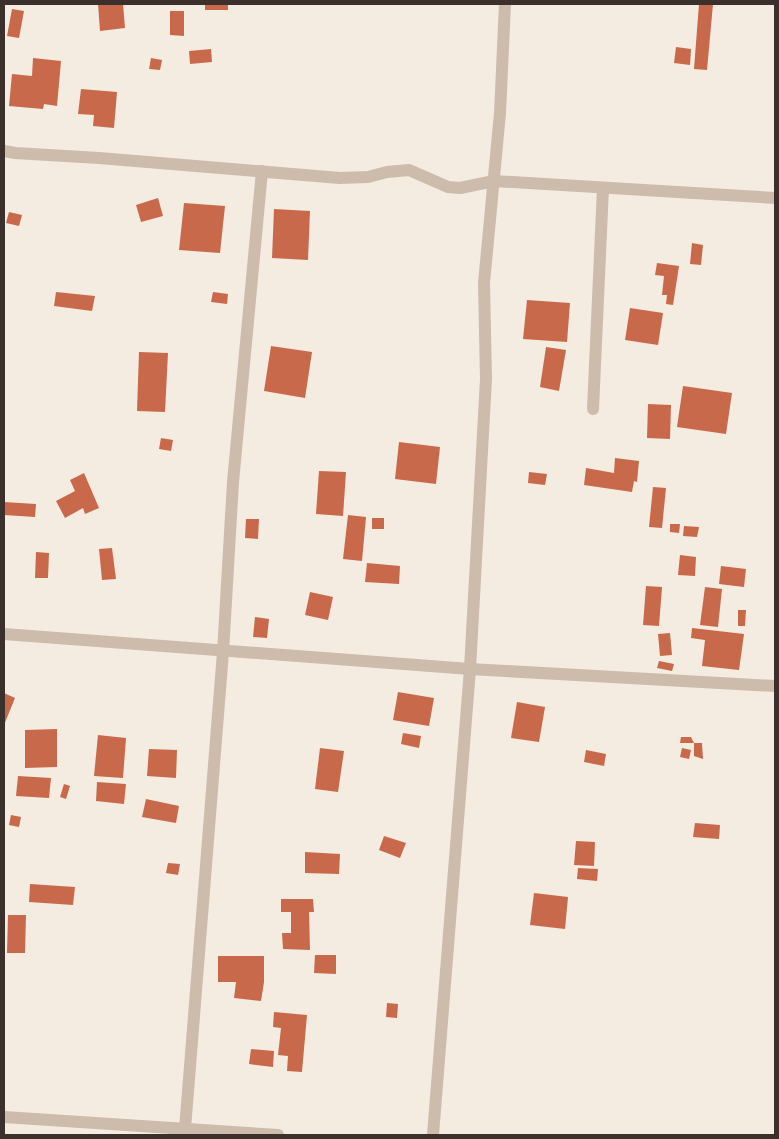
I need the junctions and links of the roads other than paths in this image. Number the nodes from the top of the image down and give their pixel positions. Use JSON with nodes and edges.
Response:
{"nodes":[{"id":1,"x":505,"y":4,"type":"edge"},
{"id":2,"x":4,"y":151,"type":"edge"},
{"id":3,"x":262,"y":172,"type":"junction"},
{"id":4,"x":494,"y":181,"type":"junction"},
{"id":5,"x":603,"y":188,"type":"junction"},
{"id":6,"x":775,"y":198,"type":"edge"},
{"id":7,"x":593,"y":409,"type":"dead end"},
{"id":8,"x":4,"y":634,"type":"edge"},
{"id":9,"x":224,"y":652,"type":"junction"},
{"id":10,"x":470,"y":669,"type":"junction"},
{"id":11,"x":775,"y":686,"type":"edge"},
{"id":12,"x":4,"y":1117,"type":"edge"},
{"id":13,"x":95,"y":1129,"type":"edge"},
{"id":14,"x":185,"y":1129,"type":"junction"},
{"id":15,"x":278,"y":1135,"type":"edge"},
{"id":16,"x":433,"y":1135,"type":"edge"}],
"edges":[{"from":1,"to":4,"type":"street"},
{"from":2,"to":3,"type":"street"},
{"from":3,"to":4,"type":"street"},
{"from":3,"to":9,"type":"street"},
{"from":4,"to":5,"type":"street"},
{"from":4,"to":10,"type":"street"},
{"from":5,"to":6,"type":"street"},
{"from":5,"to":7,"type":"street"},
{"from":8,"to":9,"type":"street"},
{"from":9,"to":10,"type":"street"},
{"from":9,"to":14,"type":"street"},
{"from":10,"to":11,"type":"street"},
{"from":10,"to":16,"type":"street"},
{"from":12,"to":13,"type":"street"},
{"from":13,"to":14,"type":"street"},
{"from":14,"to":15,"type":"street"}]}
